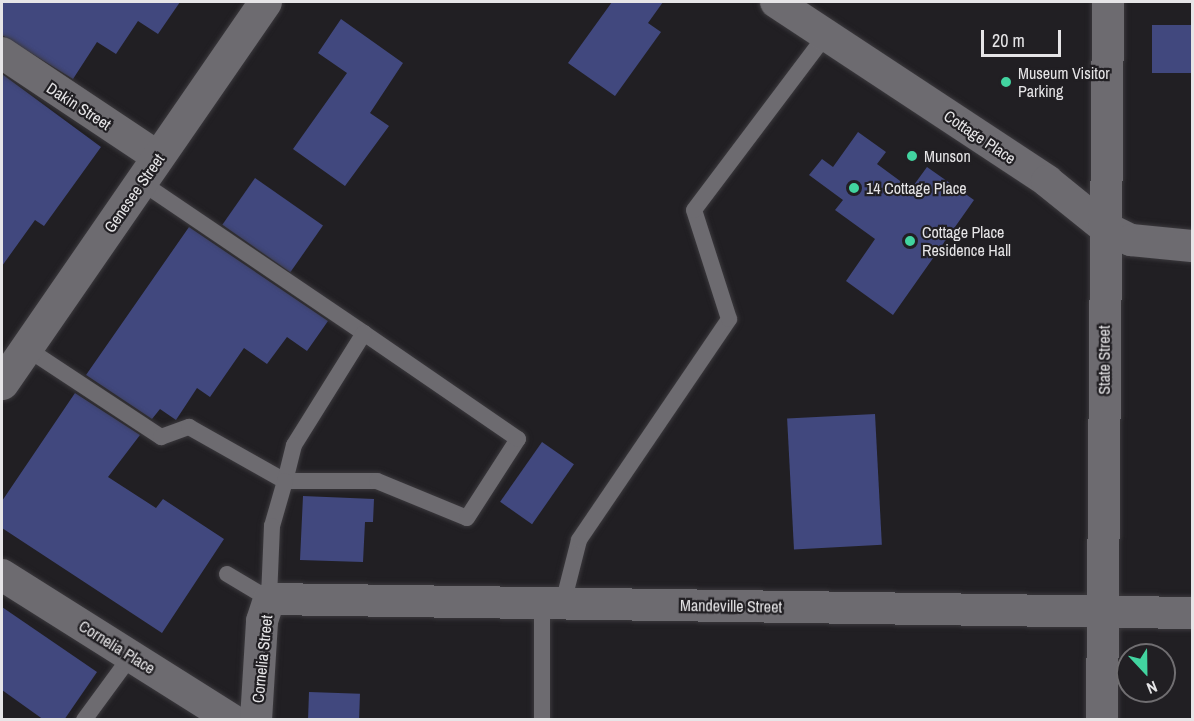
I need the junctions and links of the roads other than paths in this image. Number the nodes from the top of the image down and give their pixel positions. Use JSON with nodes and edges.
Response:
{"nodes":[{"id":1,"x":265,"y":2,"type":"edge"},
{"id":2,"x":776,"y":2,"type":"edge"},
{"id":3,"x":1108,"y":2,"type":"edge"},
{"id":4,"x":826,"y":35,"type":"junction"},
{"id":5,"x":2,"y":53,"type":"edge"},
{"id":6,"x":149,"y":170,"type":"junction"},
{"id":7,"x":1104,"y":227,"type":"junction"},
{"id":8,"x":1192,"y":246,"type":"edge"},
{"id":9,"x":364,"y":333,"type":"junction"},
{"id":10,"x":26,"y":348,"type":"junction"},
{"id":11,"x":2,"y":383,"type":"edge"},
{"id":12,"x":285,"y":481,"type":"junction"},
{"id":13,"x":227,"y":574,"type":"dead end"},
{"id":14,"x":2,"y":575,"type":"edge"},
{"id":15,"x":269,"y":599,"type":"junction"},
{"id":16,"x":552,"y":603,"type":"junction"},
{"id":17,"x":1104,"y":611,"type":"junction"},
{"id":18,"x":1192,"y":613,"type":"edge"},
{"id":19,"x":131,"y":656,"type":"junction"},
{"id":20,"x":84,"y":720,"type":"edge"},
{"id":21,"x":232,"y":720,"type":"edge"},
{"id":22,"x":256,"y":720,"type":"edge"},
{"id":23,"x":542,"y":720,"type":"edge"},
{"id":24,"x":1102,"y":720,"type":"edge"}],
"edges":[{"from":1,"to":6,"type":"main road","name":"Genesee Street"},
{"from":2,"to":4,"type":"street","name":"Cottage Place"},
{"from":3,"to":7,"type":"street","name":"State Street"},
{"from":4,"to":7,"type":"street","name":"Cottage Place"},
{"from":4,"to":16,"type":"lane"},
{"from":5,"to":6,"type":"street","name":"Dakin Street"},
{"from":6,"to":9,"type":"lane"},
{"from":6,"to":10,"type":"main road","name":"Genesee Street"},
{"from":7,"to":8,"type":"street","name":"Cottage Place"},
{"from":7,"to":17,"type":"street","name":"State Street"},
{"from":9,"to":12,"type":"lane"},
{"from":9,"to":12,"type":"lane"},
{"from":10,"to":11,"type":"main road","name":"Genesee Street"},
{"from":10,"to":12,"type":"lane"},
{"from":12,"to":15,"type":"lane"},
{"from":13,"to":15,"type":"lane"},
{"from":14,"to":19,"type":"street","name":"Cornelia Place"},
{"from":15,"to":16,"type":"street","name":"Mandeville Street"},
{"from":15,"to":22,"type":"street","name":"Cornelia Street"},
{"from":16,"to":17,"type":"street","name":"Mandeville Street"},
{"from":16,"to":23,"type":"lane"},
{"from":17,"to":18,"type":"street","name":"Mandeville Street"},
{"from":17,"to":24,"type":"street","name":"State Street"},
{"from":19,"to":20,"type":"lane"},
{"from":19,"to":21,"type":"street","name":"Cornelia Place"}]}
